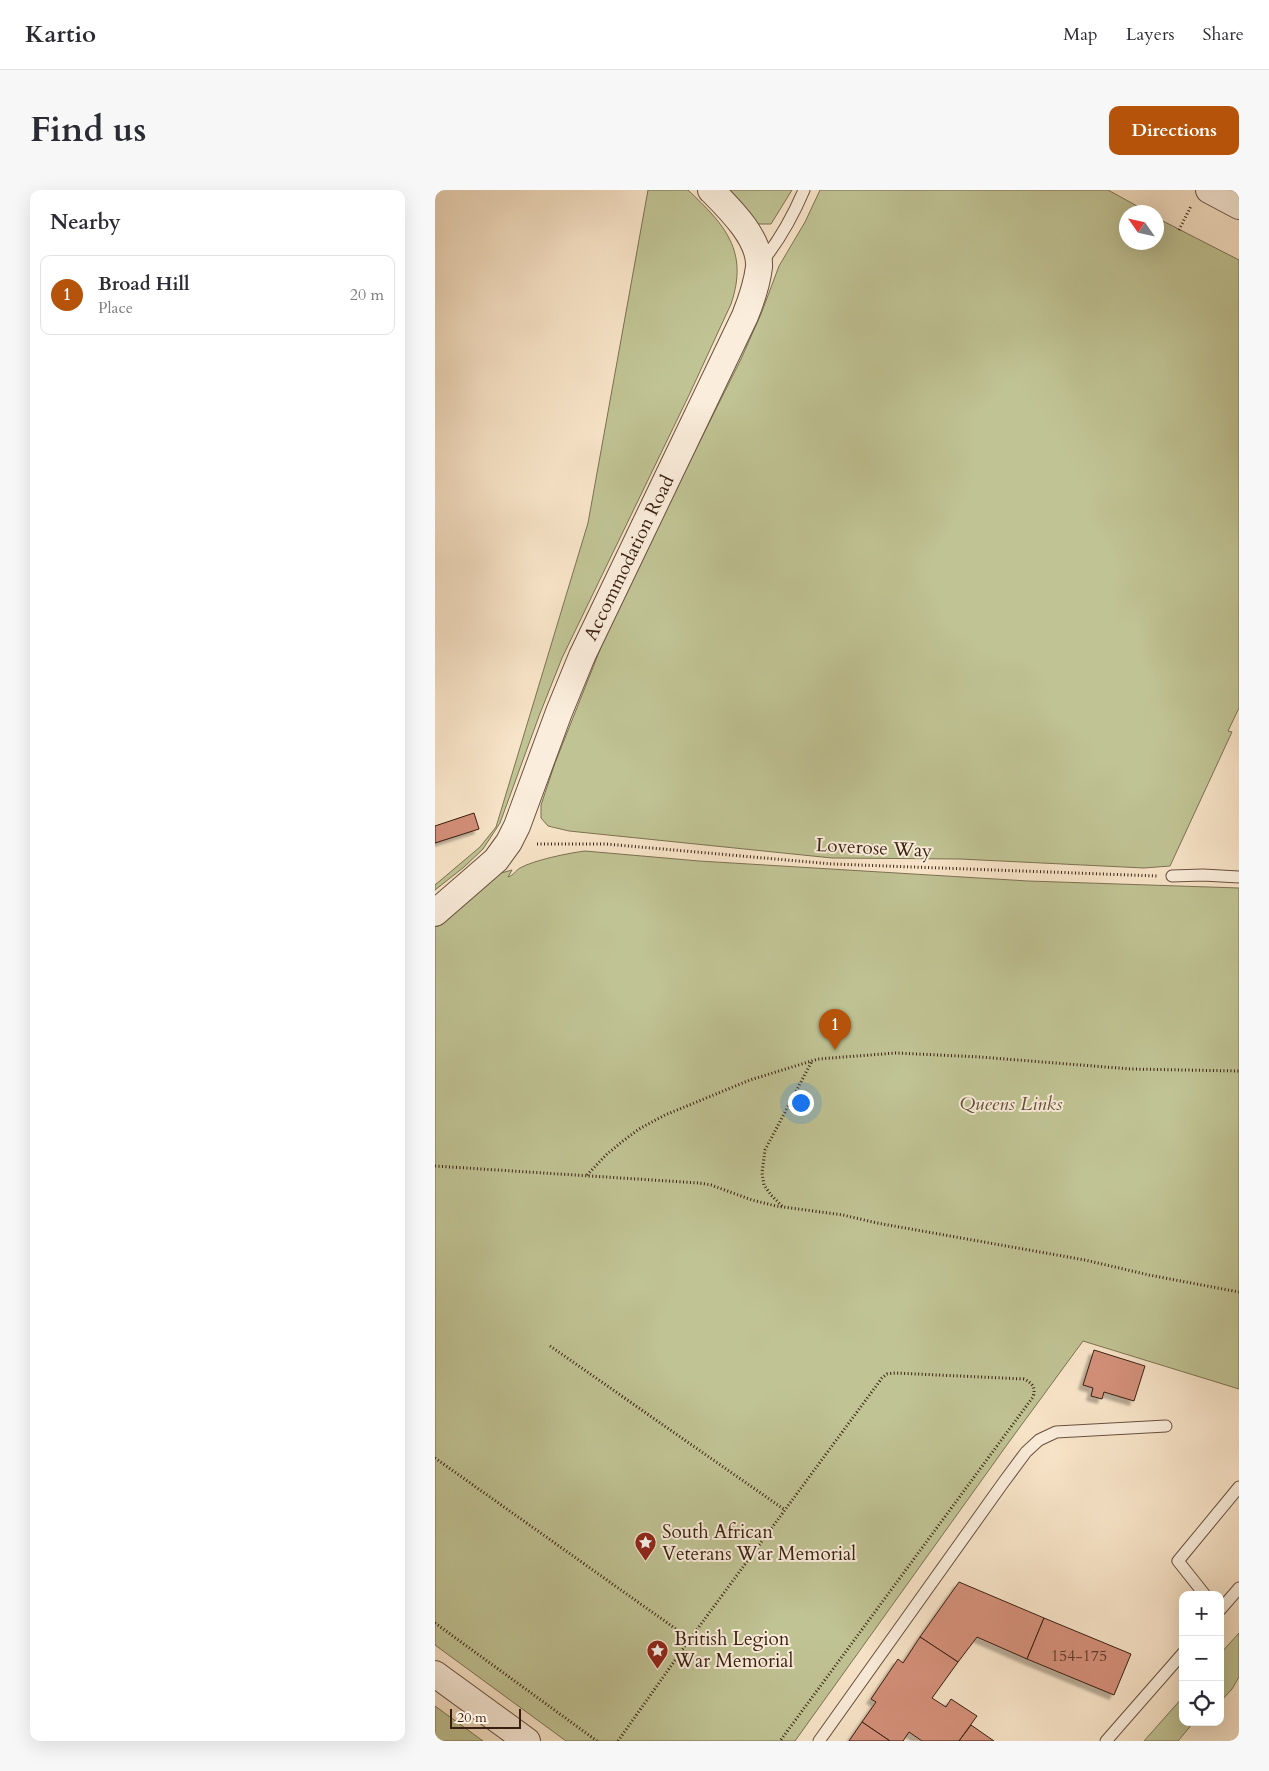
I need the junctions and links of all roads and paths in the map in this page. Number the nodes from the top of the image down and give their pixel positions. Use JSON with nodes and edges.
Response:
{"nodes":[{"id":1,"x":711,"y":190,"type":"edge"},
{"id":2,"x":804,"y":190,"type":"edge"},
{"id":3,"x":1202,"y":194,"type":"edge"},
{"id":4,"x":1239,"y":206,"type":"edge"},
{"id":5,"x":1179,"y":230,"type":"dead end"},
{"id":6,"x":759,"y":266,"type":"junction"},
{"id":7,"x":509,"y":842,"type":"junction"},
{"id":8,"x":1172,"y":876,"type":"joint"},
{"id":9,"x":1239,"y":877,"type":"edge"},
{"id":10,"x":435,"y":913,"type":"edge"},
{"id":11,"x":812,"y":1060,"type":"junction"},
{"id":12,"x":1239,"y":1071,"type":"edge"},
{"id":13,"x":435,"y":1166,"type":"edge"},
{"id":14,"x":587,"y":1176,"type":"junction"},
{"id":15,"x":782,"y":1207,"type":"junction"},
{"id":16,"x":1239,"y":1292,"type":"edge"},
{"id":17,"x":550,"y":1346,"type":"dead end"},
{"id":18,"x":1166,"y":1426,"type":"dead end"},
{"id":19,"x":435,"y":1458,"type":"edge"},
{"id":20,"x":1239,"y":1487,"type":"edge"},
{"id":21,"x":785,"y":1510,"type":"junction"},
{"id":22,"x":1239,"y":1588,"type":"edge"},
{"id":23,"x":1202,"y":1591,"type":"edge"},
{"id":24,"x":1224,"y":1605,"type":"edge"},
{"id":25,"x":435,"y":1623,"type":"edge"},
{"id":26,"x":690,"y":1640,"type":"junction"},
{"id":27,"x":1179,"y":1658,"type":"edge"},
{"id":28,"x":435,"y":1674,"type":"edge"},
{"id":29,"x":435,"y":1739,"type":"edge"},
{"id":30,"x":438,"y":1741,"type":"edge"},
{"id":31,"x":527,"y":1741,"type":"edge"},
{"id":32,"x":597,"y":1741,"type":"edge"},
{"id":33,"x":618,"y":1741,"type":"edge"},
{"id":34,"x":780,"y":1741,"type":"edge"},
{"id":35,"x":819,"y":1741,"type":"edge"},
{"id":36,"x":1106,"y":1741,"type":"edge"}],
"edges":[{"from":1,"to":6,"type":"street","name":"Accommodation Road"},
{"from":2,"to":6,"type":"lane"},
{"from":3,"to":4,"type":"street"},
{"from":3,"to":5,"type":"path"},
{"from":6,"to":7,"type":"street","name":"Accommodation Road"},
{"from":7,"to":8,"type":"path","name":"Loverose Way"},
{"from":7,"to":10,"type":"street","name":"Accommodation Road"},
{"from":8,"to":9,"type":"lane"},
{"from":11,"to":12,"type":"path"},
{"from":11,"to":14,"type":"path"},
{"from":11,"to":15,"type":"path"},
{"from":13,"to":14,"type":"path"},
{"from":14,"to":15,"type":"path"},
{"from":15,"to":16,"type":"path"},
{"from":17,"to":21,"type":"path"},
{"from":18,"to":35,"type":"lane"},
{"from":19,"to":26,"type":"path"},
{"from":20,"to":23,"type":"lane"},
{"from":21,"to":26,"type":"path"},
{"from":21,"to":34,"type":"path"},
{"from":22,"to":24,"type":"lane"},
{"from":25,"to":32,"type":"path"},
{"from":26,"to":33,"type":"path"},
{"from":27,"to":36,"type":"lane"},
{"from":28,"to":31,"type":"street"},
{"from":29,"to":30,"type":"path"}]}
